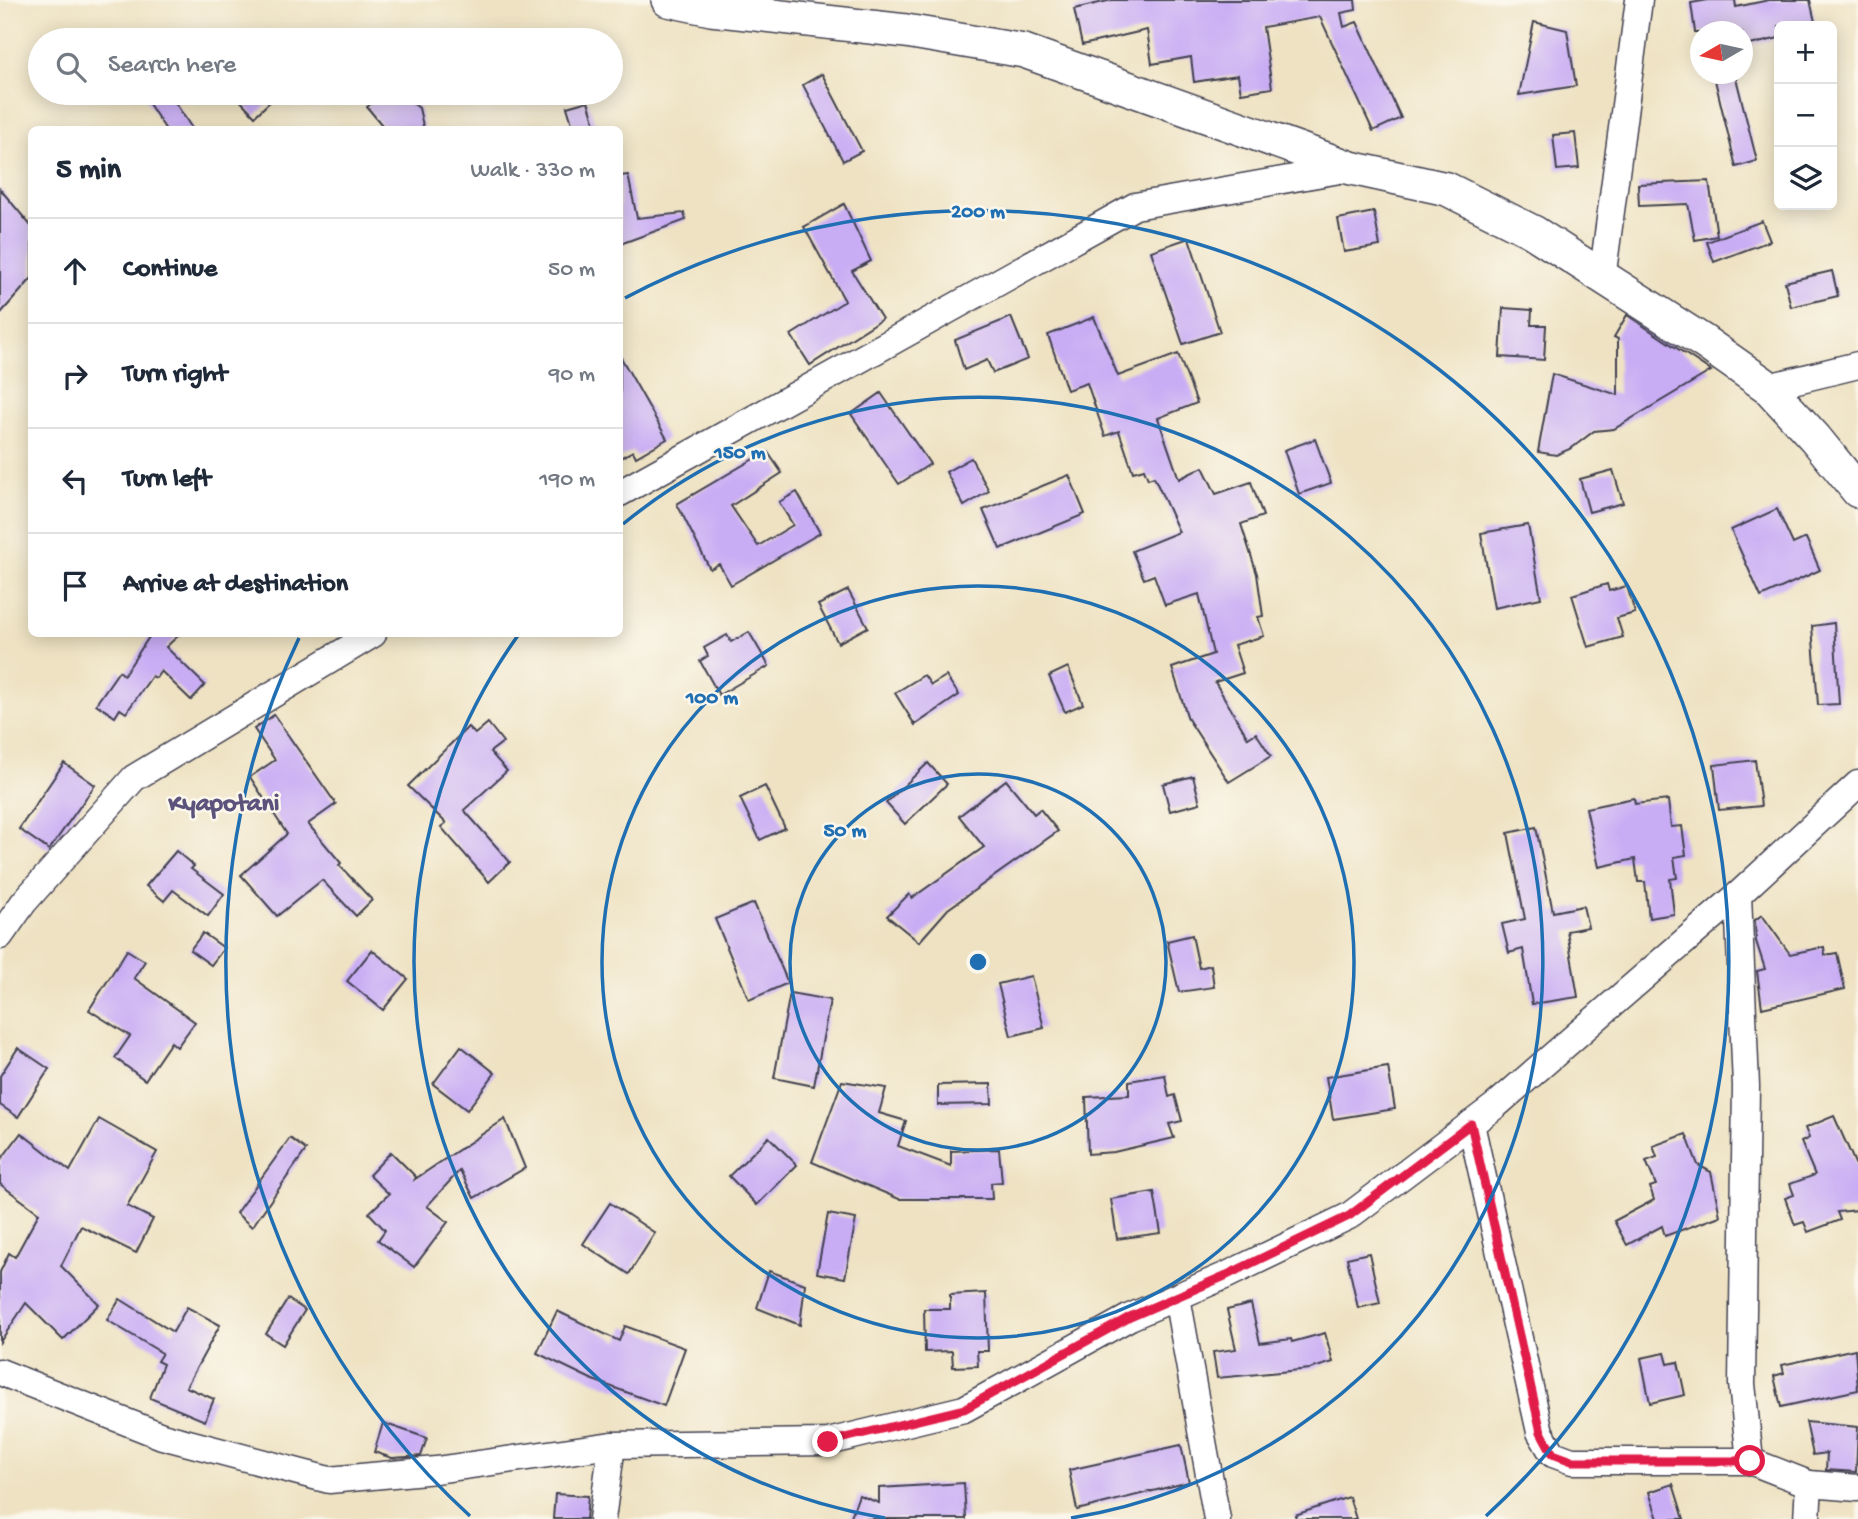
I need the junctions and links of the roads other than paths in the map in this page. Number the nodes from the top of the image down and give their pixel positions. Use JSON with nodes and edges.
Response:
{"nodes":[{"id":1,"x":667,"y":0,"type":"edge"},
{"id":2,"x":1639,"y":0,"type":"edge"},
{"id":3,"x":1351,"y":168,"type":"junction"},
{"id":4,"x":1602,"y":279,"type":"junction"},
{"id":5,"x":1858,"y":365,"type":"edge"},
{"id":6,"x":1768,"y":387,"type":"junction"},
{"id":7,"x":623,"y":491,"type":"edge"},
{"id":8,"x":1858,"y":491,"type":"edge"},
{"id":9,"x":368,"y":637,"type":"edge"},
{"id":10,"x":1858,"y":784,"type":"edge"},
{"id":11,"x":1738,"y":895,"type":"junction"},
{"id":12,"x":0,"y":936,"type":"edge"},
{"id":13,"x":1471,"y":1124,"type":"junction"},
{"id":14,"x":1177,"y":1297,"type":"junction"},
{"id":15,"x":0,"y":1373,"type":"edge"},
{"id":16,"x":612,"y":1445,"type":"junction"},
{"id":17,"x":1750,"y":1461,"type":"junction"},
{"id":18,"x":1809,"y":1484,"type":"junction"},
{"id":19,"x":1858,"y":1488,"type":"edge"},
{"id":20,"x":602,"y":1519,"type":"edge"},
{"id":21,"x":1217,"y":1519,"type":"edge"},
{"id":22,"x":1807,"y":1519,"type":"edge"}],
"edges":[{"from":1,"to":3,"type":"street"},
{"from":2,"to":4,"type":"street"},
{"from":3,"to":4,"type":"street"},
{"from":3,"to":7,"type":"street"},
{"from":4,"to":6,"type":"street"},
{"from":5,"to":6,"type":"street"},
{"from":6,"to":8,"type":"street"},
{"from":9,"to":12,"type":"street"},
{"from":10,"to":11,"type":"street"},
{"from":11,"to":13,"type":"street"},
{"from":11,"to":17,"type":"street"},
{"from":13,"to":14,"type":"street"},
{"from":13,"to":17,"type":"street"},
{"from":14,"to":16,"type":"street"},
{"from":14,"to":21,"type":"street"},
{"from":15,"to":16,"type":"street"},
{"from":16,"to":20,"type":"street"},
{"from":17,"to":18,"type":"street"},
{"from":18,"to":19,"type":"street"},
{"from":18,"to":22,"type":"street"}]}
